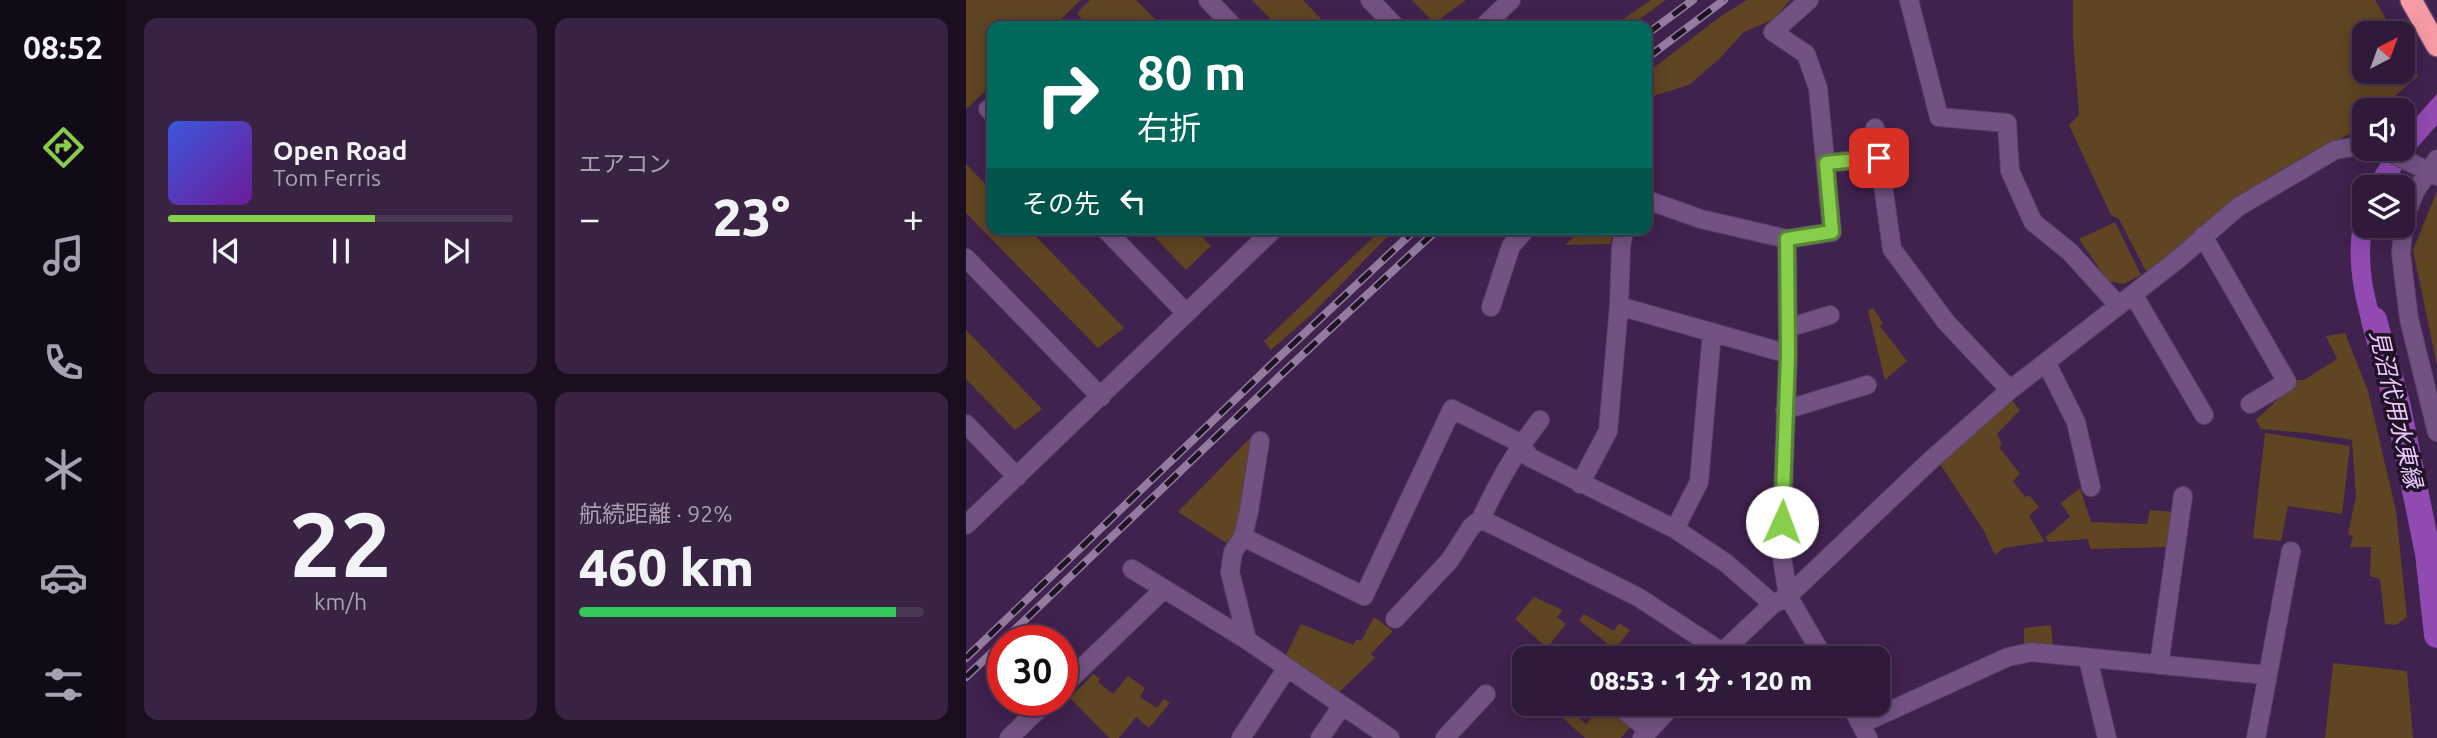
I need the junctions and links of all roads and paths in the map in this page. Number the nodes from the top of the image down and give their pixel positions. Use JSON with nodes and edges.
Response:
{"nodes":[{"id":1,"x":1208,"y":0,"type":"edge"},
{"id":2,"x":1370,"y":0,"type":"edge"},
{"id":3,"x":1511,"y":0,"type":"edge"},
{"id":4,"x":1809,"y":0,"type":"edge"},
{"id":5,"x":1909,"y":0,"type":"edge"},
{"id":6,"x":2411,"y":0,"type":"edge"},
{"id":7,"x":1229,"y":21,"type":"edge"},
{"id":8,"x":1390,"y":21,"type":"edge"},
{"id":9,"x":1489,"y":21,"type":"edge"},
{"id":10,"x":2437,"y":46,"type":"edge"},
{"id":11,"x":1875,"y":128,"type":"dead end"},
{"id":12,"x":2352,"y":147,"type":"edge"},
{"id":13,"x":1879,"y":158,"type":"junction"},
{"id":14,"x":2412,"y":161,"type":"edge"},
{"id":15,"x":1826,"y":163,"type":"junction"},
{"id":16,"x":2429,"y":168,"type":"edge"},
{"id":17,"x":1652,"y":202,"type":"edge"},
{"id":18,"x":1111,"y":235,"type":"edge"},
{"id":19,"x":1265,"y":235,"type":"edge"},
{"id":20,"x":1521,"y":235,"type":"edge"},
{"id":21,"x":1624,"y":235,"type":"edge"},
{"id":22,"x":2203,"y":236,"type":"junction"},
{"id":23,"x":1787,"y":239,"type":"junction"},
{"id":24,"x":966,"y":258,"type":"edge"},
{"id":25,"x":2133,"y":294,"type":"junction"},
{"id":26,"x":2118,"y":304,"type":"junction"},
{"id":27,"x":1619,"y":306,"type":"junction"},
{"id":28,"x":1491,"y":307,"type":"dead end"},
{"id":29,"x":1186,"y":313,"type":"junction"},
{"id":30,"x":1830,"y":315,"type":"dead end"},
{"id":31,"x":1788,"y":328,"type":"junction"},
{"id":32,"x":1712,"y":332,"type":"junction"},
{"id":33,"x":1788,"y":354,"type":"junction"},
{"id":34,"x":2046,"y":362,"type":"junction"},
{"id":35,"x":1867,"y":384,"type":"dead end"},
{"id":36,"x":2010,"y":390,"type":"junction"},
{"id":37,"x":1101,"y":397,"type":"junction"},
{"id":38,"x":2250,"y":404,"type":"dead end"},
{"id":39,"x":1785,"y":411,"type":"junction"},
{"id":40,"x":2204,"y":415,"type":"dead end"},
{"id":41,"x":1540,"y":420,"type":"dead end"},
{"id":42,"x":966,"y":424,"type":"edge"},
{"id":43,"x":2437,"y":432,"type":"edge"},
{"id":44,"x":1259,"y":441,"type":"dead end"},
{"id":45,"x":1522,"y":444,"type":"junction"},
{"id":46,"x":1017,"y":477,"type":"junction"},
{"id":47,"x":1580,"y":484,"type":"junction"},
{"id":48,"x":2091,"y":487,"type":"dead end"},
{"id":49,"x":2183,"y":496,"type":"dead end"},
{"id":50,"x":1481,"y":519,"type":"junction"},
{"id":51,"x":966,"y":525,"type":"edge"},
{"id":52,"x":1675,"y":529,"type":"junction"},
{"id":53,"x":1243,"y":537,"type":"junction"},
{"id":54,"x":2291,"y":551,"type":"dead end"},
{"id":55,"x":1132,"y":569,"type":"dead end"},
{"id":56,"x":1164,"y":589,"type":"junction"},
{"id":57,"x":1781,"y":600,"type":"junction"},
{"id":58,"x":1395,"y":619,"type":"dead end"},
{"id":59,"x":1247,"y":640,"type":"junction"},
{"id":60,"x":1706,"y":646,"type":"edge"},
{"id":61,"x":1729,"y":646,"type":"edge"},
{"id":62,"x":1815,"y":646,"type":"edge"},
{"id":63,"x":2088,"y":659,"type":"junction"},
{"id":64,"x":2159,"y":665,"type":"junction"},
{"id":65,"x":1287,"y":668,"type":"junction"},
{"id":66,"x":1078,"y":672,"type":"edge"},
{"id":67,"x":2266,"y":676,"type":"junction"},
{"id":68,"x":1486,"y":694,"type":"dead end"},
{"id":69,"x":1342,"y":706,"type":"junction"},
{"id":70,"x":1034,"y":716,"type":"edge"},
{"id":71,"x":1632,"y":716,"type":"edge"},
{"id":72,"x":1665,"y":716,"type":"edge"},
{"id":73,"x":1865,"y":731,"type":"edge"},
{"id":74,"x":1653,"y":733,"type":"edge"},
{"id":75,"x":1018,"y":735,"type":"edge"},
{"id":76,"x":1241,"y":738,"type":"edge"},
{"id":77,"x":1320,"y":738,"type":"edge"},
{"id":78,"x":1389,"y":738,"type":"edge"},
{"id":79,"x":1445,"y":738,"type":"edge"},
{"id":80,"x":2107,"y":738,"type":"edge"},
{"id":81,"x":2256,"y":738,"type":"edge"}],
"edges":[{"from":1,"to":7,"type":"street"},
{"from":2,"to":8,"type":"street"},
{"from":3,"to":9,"type":"street"},
{"from":4,"to":15,"type":"street"},
{"from":5,"to":26,"type":"street"},
{"from":6,"to":10,"type":"highway"},
{"from":11,"to":13,"type":"street"},
{"from":12,"to":22,"type":"street"},
{"from":13,"to":15,"type":"street"},
{"from":13,"to":36,"type":"street"},
{"from":14,"to":16,"type":"street"},
{"from":15,"to":23,"type":"street"},
{"from":16,"to":43,"type":"street"},
{"from":17,"to":23,"type":"street"},
{"from":18,"to":29,"type":"street"},
{"from":19,"to":29,"type":"street"},
{"from":20,"to":28,"type":"street"},
{"from":21,"to":27,"type":"street"},
{"from":22,"to":25,"type":"street"},
{"from":22,"to":38,"type":"street"},
{"from":23,"to":31,"type":"street"},
{"from":24,"to":37,"type":"street"},
{"from":25,"to":26,"type":"street"},
{"from":25,"to":40,"type":"street"},
{"from":26,"to":34,"type":"street"},
{"from":27,"to":32,"type":"street"},
{"from":27,"to":47,"type":"street"},
{"from":29,"to":37,"type":"street"},
{"from":30,"to":31,"type":"street"},
{"from":31,"to":33,"type":"street"},
{"from":32,"to":33,"type":"street"},
{"from":32,"to":52,"type":"street"},
{"from":33,"to":39,"type":"street"},
{"from":34,"to":36,"type":"street"},
{"from":34,"to":48,"type":"street"},
{"from":35,"to":39,"type":"street"},
{"from":36,"to":57,"type":"street"},
{"from":37,"to":46,"type":"street"},
{"from":39,"to":57,"type":"street"},
{"from":41,"to":45,"type":"street"},
{"from":42,"to":46,"type":"street"},
{"from":44,"to":53,"type":"street"},
{"from":45,"to":47,"type":"street"},
{"from":45,"to":50,"type":"street"},
{"from":45,"to":53,"type":"street"},
{"from":46,"to":51,"type":"street"},
{"from":47,"to":52,"type":"street"},
{"from":49,"to":64,"type":"street"},
{"from":50,"to":58,"type":"street"},
{"from":50,"to":60,"type":"street"},
{"from":52,"to":57,"type":"street"},
{"from":53,"to":59,"type":"street"},
{"from":54,"to":67,"type":"street"},
{"from":55,"to":56,"type":"street"},
{"from":56,"to":59,"type":"street"},
{"from":56,"to":66,"type":"street"},
{"from":57,"to":61,"type":"street"},
{"from":57,"to":62,"type":"street"},
{"from":59,"to":65,"type":"street"},
{"from":63,"to":64,"type":"street"},
{"from":63,"to":73,"type":"street"},
{"from":63,"to":80,"type":"street"},
{"from":64,"to":67,"type":"street"},
{"from":65,"to":69,"type":"street"},
{"from":65,"to":76,"type":"street"},
{"from":67,"to":81,"type":"street"},
{"from":68,"to":79,"type":"street"},
{"from":69,"to":77,"type":"street"},
{"from":69,"to":78,"type":"street"},
{"from":70,"to":75,"type":"street"},
{"from":71,"to":74,"type":"street"},
{"from":72,"to":74,"type":"street"}]}
